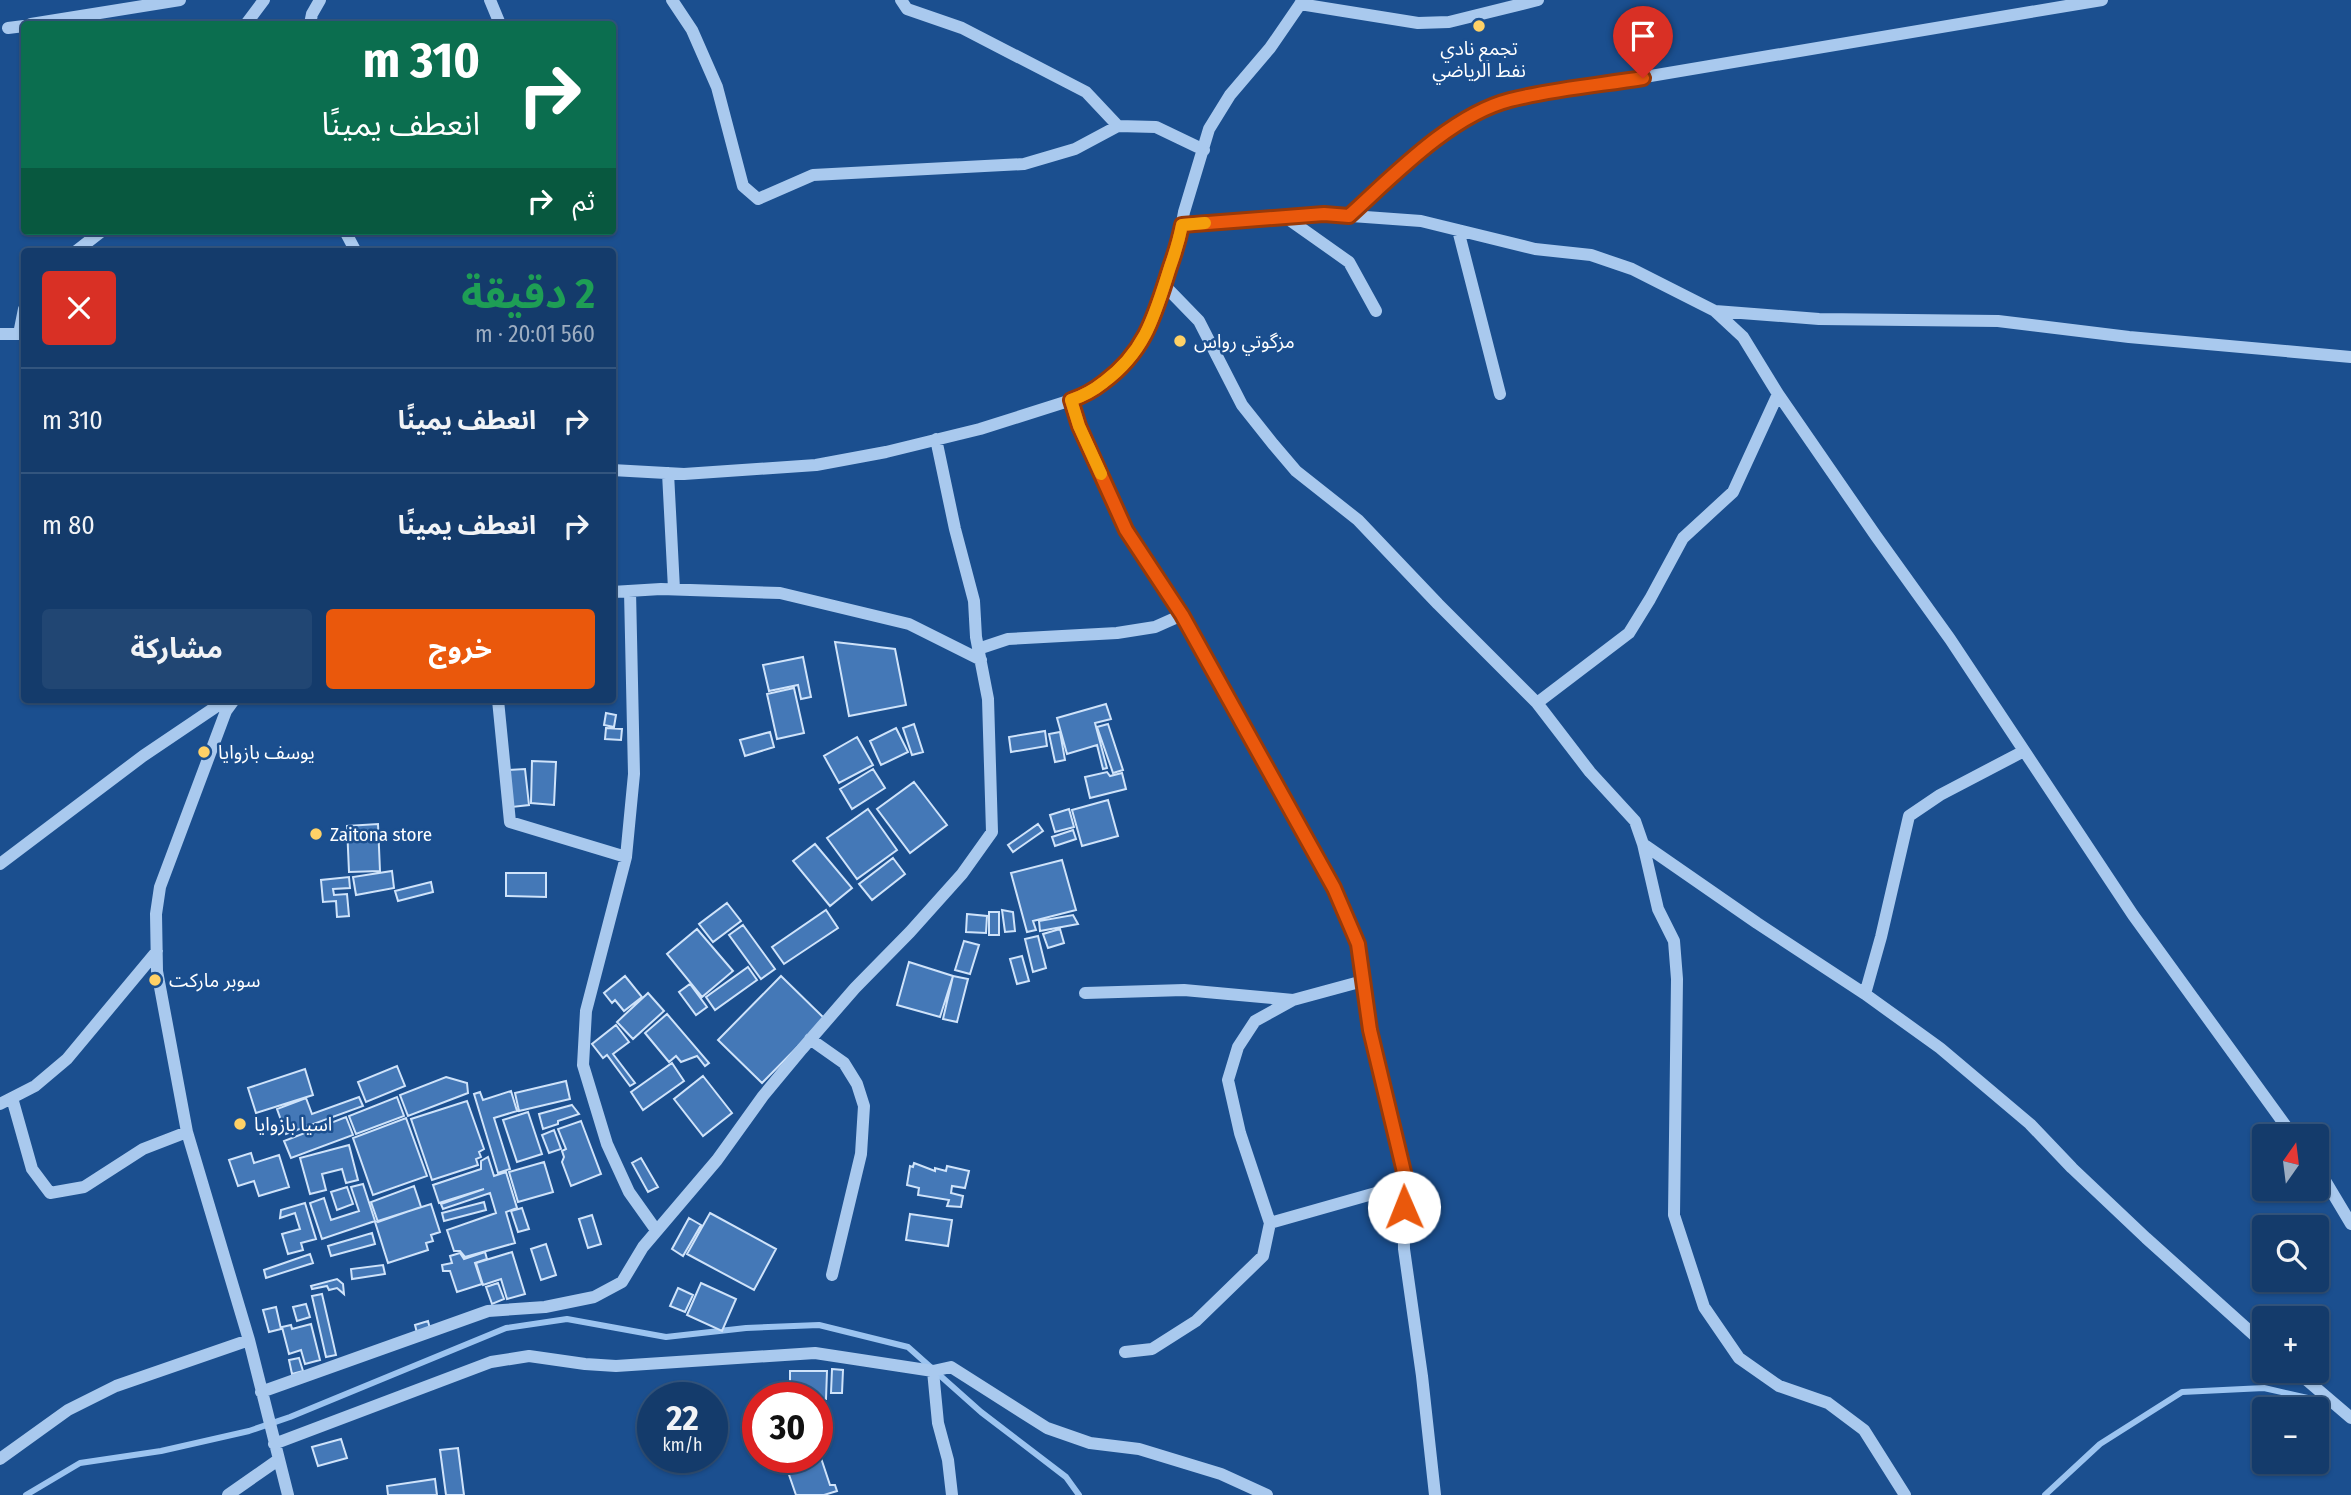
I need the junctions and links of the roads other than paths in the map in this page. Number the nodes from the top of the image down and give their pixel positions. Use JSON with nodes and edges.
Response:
{"nodes":[{"id":1,"x":180,"y":0,"type":"edge"},
{"id":2,"x":264,"y":0,"type":"edge"},
{"id":3,"x":320,"y":0,"type":"edge"},
{"id":4,"x":490,"y":0,"type":"edge"},
{"id":5,"x":672,"y":0,"type":"edge"},
{"id":6,"x":901,"y":0,"type":"edge"},
{"id":7,"x":1538,"y":0,"type":"edge"},
{"id":8,"x":2102,"y":0,"type":"edge"},
{"id":9,"x":1301,"y":2,"type":"edge"},
{"id":10,"x":50,"y":21,"type":"edge"},
{"id":11,"x":248,"y":21,"type":"edge"},
{"id":12,"x":311,"y":21,"type":"edge"},
{"id":13,"x":498,"y":21,"type":"edge"},
{"id":14,"x":21,"y":26,"type":"edge"},
{"id":15,"x":8,"y":28,"type":"dead end"},
{"id":16,"x":1118,"y":126,"type":"junction"},
{"id":17,"x":1204,"y":150,"type":"junction"},
{"id":18,"x":1284,"y":216,"type":"junction"},
{"id":19,"x":1349,"y":216,"type":"junction"},
{"id":20,"x":1182,"y":225,"type":"junction"},
{"id":21,"x":1458,"y":230,"type":"junction"},
{"id":22,"x":97,"y":235,"type":"edge"},
{"id":23,"x":80,"y":248,"type":"edge"},
{"id":24,"x":1165,"y":286,"type":"junction"},
{"id":25,"x":1376,"y":311,"type":"dead end"},
{"id":26,"x":1715,"y":311,"type":"junction"},
{"id":27,"x":0,"y":334,"type":"edge"},
{"id":28,"x":21,"y":334,"type":"edge"},
{"id":29,"x":2351,"y":357,"type":"edge"},
{"id":30,"x":1500,"y":394,"type":"dead end"},
{"id":31,"x":1778,"y":394,"type":"junction"},
{"id":32,"x":1071,"y":400,"type":"junction"},
{"id":33,"x":936,"y":439,"type":"junction"},
{"id":34,"x":616,"y":470,"type":"edge"},
{"id":35,"x":668,"y":473,"type":"junction"},
{"id":36,"x":674,"y":589,"type":"junction"},
{"id":37,"x":630,"y":591,"type":"junction"},
{"id":38,"x":616,"y":592,"type":"edge"},
{"id":39,"x":1182,"y":615,"type":"junction"},
{"id":40,"x":980,"y":655,"type":"junction"},
{"id":41,"x":1537,"y":702,"type":"junction"},
{"id":42,"x":222,"y":703,"type":"edge"},
{"id":43,"x":232,"y":703,"type":"edge"},
{"id":44,"x":498,"y":703,"type":"edge"},
{"id":45,"x":2024,"y":751,"type":"junction"},
{"id":46,"x":1643,"y":844,"type":"junction"},
{"id":47,"x":626,"y":857,"type":"junction"},
{"id":48,"x":0,"y":864,"type":"edge"},
{"id":49,"x":156,"y":951,"type":"junction"},
{"id":50,"x":1363,"y":981,"type":"junction"},
{"id":51,"x":1086,"y":993,"type":"dead end"},
{"id":52,"x":1865,"y":994,"type":"junction"},
{"id":53,"x":1293,"y":1000,"type":"junction"},
{"id":54,"x":810,"y":1040,"type":"junction"},
{"id":55,"x":6,"y":1101,"type":"edge"},
{"id":56,"x":2284,"y":1124,"type":"edge"},
{"id":57,"x":187,"y":1132,"type":"junction"},
{"id":58,"x":1404,"y":1185,"type":"junction"},
{"id":59,"x":2329,"y":1187,"type":"edge"},
{"id":60,"x":1270,"y":1223,"type":"junction"},
{"id":61,"x":2351,"y":1224,"type":"edge"},
{"id":62,"x":656,"y":1230,"type":"junction"},
{"id":63,"x":832,"y":1275,"type":"dead end"},
{"id":64,"x":2252,"y":1333,"type":"edge"},
{"id":65,"x":249,"y":1340,"type":"junction"},
{"id":66,"x":1125,"y":1352,"type":"dead end"},
{"id":67,"x":933,"y":1371,"type":"junction"},
{"id":68,"x":2310,"y":1383,"type":"edge"},
{"id":69,"x":261,"y":1392,"type":"junction"},
{"id":70,"x":2351,"y":1418,"type":"edge"},
{"id":71,"x":274,"y":1444,"type":"junction"},
{"id":72,"x":0,"y":1459,"type":"edge"},
{"id":73,"x":278,"y":1460,"type":"junction"},
{"id":74,"x":228,"y":1495,"type":"edge"},
{"id":75,"x":288,"y":1495,"type":"edge"},
{"id":76,"x":952,"y":1495,"type":"edge"},
{"id":77,"x":1267,"y":1495,"type":"edge"},
{"id":78,"x":1434,"y":1495,"type":"edge"},
{"id":79,"x":1905,"y":1495,"type":"edge"}],
"edges":[{"from":1,"to":10,"type":"street"},
{"from":2,"to":11,"type":"street"},
{"from":3,"to":12,"type":"street"},
{"from":4,"to":13,"type":"street"},
{"from":5,"to":16,"type":"street"},
{"from":6,"to":16,"type":"street"},
{"from":7,"to":9,"type":"street"},
{"from":8,"to":19,"type":"street"},
{"from":9,"to":17,"type":"street"},
{"from":14,"to":15,"type":"street"},
{"from":16,"to":17,"type":"street"},
{"from":17,"to":20,"type":"street"},
{"from":18,"to":19,"type":"street"},
{"from":18,"to":20,"type":"street"},
{"from":18,"to":25,"type":"street"},
{"from":19,"to":21,"type":"street"},
{"from":20,"to":24,"type":"street"},
{"from":21,"to":26,"type":"street"},
{"from":21,"to":30,"type":"street"},
{"from":22,"to":23,"type":"street"},
{"from":24,"to":32,"type":"street"},
{"from":24,"to":41,"type":"street"},
{"from":26,"to":29,"type":"street"},
{"from":26,"to":31,"type":"street"},
{"from":27,"to":28,"type":"street"},
{"from":31,"to":41,"type":"street"},
{"from":31,"to":45,"type":"street"},
{"from":32,"to":33,"type":"street"},
{"from":32,"to":39,"type":"street"},
{"from":33,"to":35,"type":"street"},
{"from":33,"to":40,"type":"street"},
{"from":34,"to":35,"type":"street"},
{"from":35,"to":36,"type":"street"},
{"from":36,"to":37,"type":"street"},
{"from":36,"to":40,"type":"street"},
{"from":37,"to":38,"type":"street"},
{"from":37,"to":47,"type":"street"},
{"from":39,"to":40,"type":"street"},
{"from":39,"to":50,"type":"street"},
{"from":40,"to":54,"type":"street"},
{"from":41,"to":46,"type":"street"},
{"from":42,"to":48,"type":"street"},
{"from":43,"to":49,"type":"street"},
{"from":44,"to":47,"type":"street"},
{"from":45,"to":52,"type":"street"},
{"from":45,"to":56,"type":"street"},
{"from":46,"to":52,"type":"street"},
{"from":46,"to":79,"type":"street"},
{"from":47,"to":62,"type":"street"},
{"from":49,"to":55,"type":"street"},
{"from":49,"to":57,"type":"street"},
{"from":50,"to":53,"type":"street"},
{"from":50,"to":58,"type":"street"},
{"from":51,"to":53,"type":"street"},
{"from":52,"to":64,"type":"street"},
{"from":53,"to":60,"type":"street"},
{"from":54,"to":62,"type":"street"},
{"from":54,"to":63,"type":"street"},
{"from":55,"to":57,"type":"street"},
{"from":57,"to":65,"type":"street"},
{"from":58,"to":60,"type":"street"},
{"from":58,"to":78,"type":"street"},
{"from":59,"to":61,"type":"street"},
{"from":60,"to":66,"type":"street"},
{"from":62,"to":69,"type":"street"},
{"from":65,"to":69,"type":"street"},
{"from":65,"to":72,"type":"street"},
{"from":67,"to":71,"type":"street"},
{"from":67,"to":76,"type":"street"},
{"from":67,"to":77,"type":"street"},
{"from":68,"to":70,"type":"street"},
{"from":69,"to":71,"type":"street"},
{"from":71,"to":73,"type":"street"},
{"from":73,"to":74,"type":"street"},
{"from":73,"to":75,"type":"street"}]}
